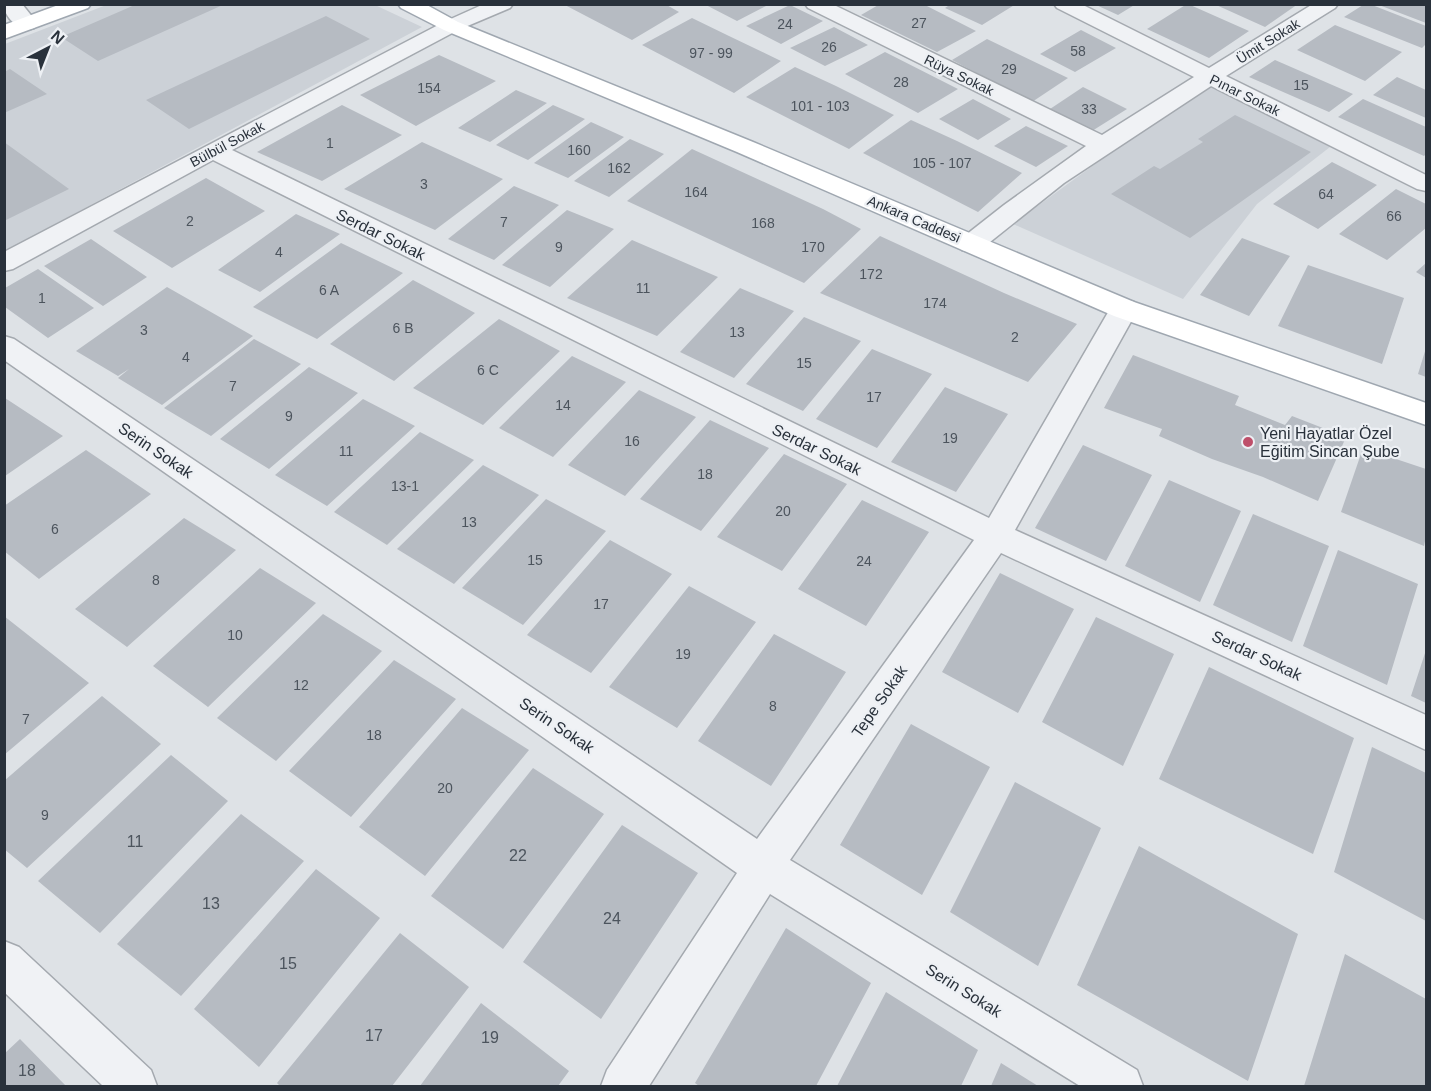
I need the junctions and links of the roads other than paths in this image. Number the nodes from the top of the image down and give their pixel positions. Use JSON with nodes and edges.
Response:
{"nodes":[{"id":1,"x":10,"y":4,"type":"edge"},
{"id":2,"x":81,"y":4,"type":"edge"},
{"id":3,"x":408,"y":4,"type":"edge"},
{"id":4,"x":503,"y":4,"type":"edge"},
{"id":5,"x":815,"y":4,"type":"edge"},
{"id":6,"x":1064,"y":4,"type":"edge"},
{"id":7,"x":1328,"y":4,"type":"edge"},
{"id":8,"x":27,"y":24,"type":"junction"},
{"id":9,"x":451,"y":26,"type":"junction"},
{"id":10,"x":4,"y":33,"type":"edge"},
{"id":11,"x":1209,"y":78,"type":"junction"},
{"id":12,"x":1103,"y":145,"type":"junction"},
{"id":13,"x":214,"y":151,"type":"junction"},
{"id":14,"x":1425,"y":182,"type":"edge"},
{"id":15,"x":971,"y":244,"type":"junction"},
{"id":16,"x":4,"y":263,"type":"edge"},
{"id":17,"x":1124,"y":309,"type":"junction"},
{"id":18,"x":4,"y":346,"type":"edge"},
{"id":19,"x":1426,"y":414,"type":"edge"},
{"id":20,"x":995,"y":536,"type":"junction"},
{"id":21,"x":1426,"y":733,"type":"edge"},
{"id":22,"x":762,"y":866,"type":"junction"},
{"id":23,"x":4,"y":962,"type":"edge"},
{"id":24,"x":135,"y":1086,"type":"edge"},
{"id":25,"x":623,"y":1086,"type":"edge"},
{"id":26,"x":1121,"y":1086,"type":"edge"}],
"edges":[{"from":1,"to":8,"type":"street"},
{"from":2,"to":8,"type":"main road"},
{"from":3,"to":9,"type":"main road","name":"Ankara Caddesi"},
{"from":4,"to":9,"type":"street","name":"Bülbül Sokak"},
{"from":5,"to":12,"type":"street","name":"Rüya Sokak"},
{"from":6,"to":11,"type":"street","name":"Pınar Sokak"},
{"from":7,"to":11,"type":"street","name":"Ümit Sokak"},
{"from":8,"to":10,"type":"main road"},
{"from":9,"to":13,"type":"street","name":"Bülbül Sokak"},
{"from":9,"to":15,"type":"main road","name":"Ankara Caddesi"},
{"from":11,"to":12,"type":"street","name":"Ümit Sokak"},
{"from":11,"to":14,"type":"street","name":"Pınar Sokak"},
{"from":12,"to":15,"type":"street","name":"Ümit Sokak"},
{"from":13,"to":16,"type":"street","name":"Bülbül Sokak"},
{"from":13,"to":20,"type":"street","name":"Serdar Sokak"},
{"from":15,"to":17,"type":"main road","name":"Ankara Caddesi"},
{"from":17,"to":19,"type":"main road","name":"Ankara Caddesi"},
{"from":17,"to":20,"type":"street","name":"Tepe Sokak"},
{"from":18,"to":22,"type":"street","name":"Serin Sokak"},
{"from":20,"to":21,"type":"street","name":"Serdar Sokak"},
{"from":20,"to":22,"type":"street","name":"Tepe Sokak"},
{"from":22,"to":25,"type":"street","name":"Tepe Sokak"},
{"from":22,"to":26,"type":"street","name":"Serin Sokak"},
{"from":23,"to":24,"type":"street"}]}
